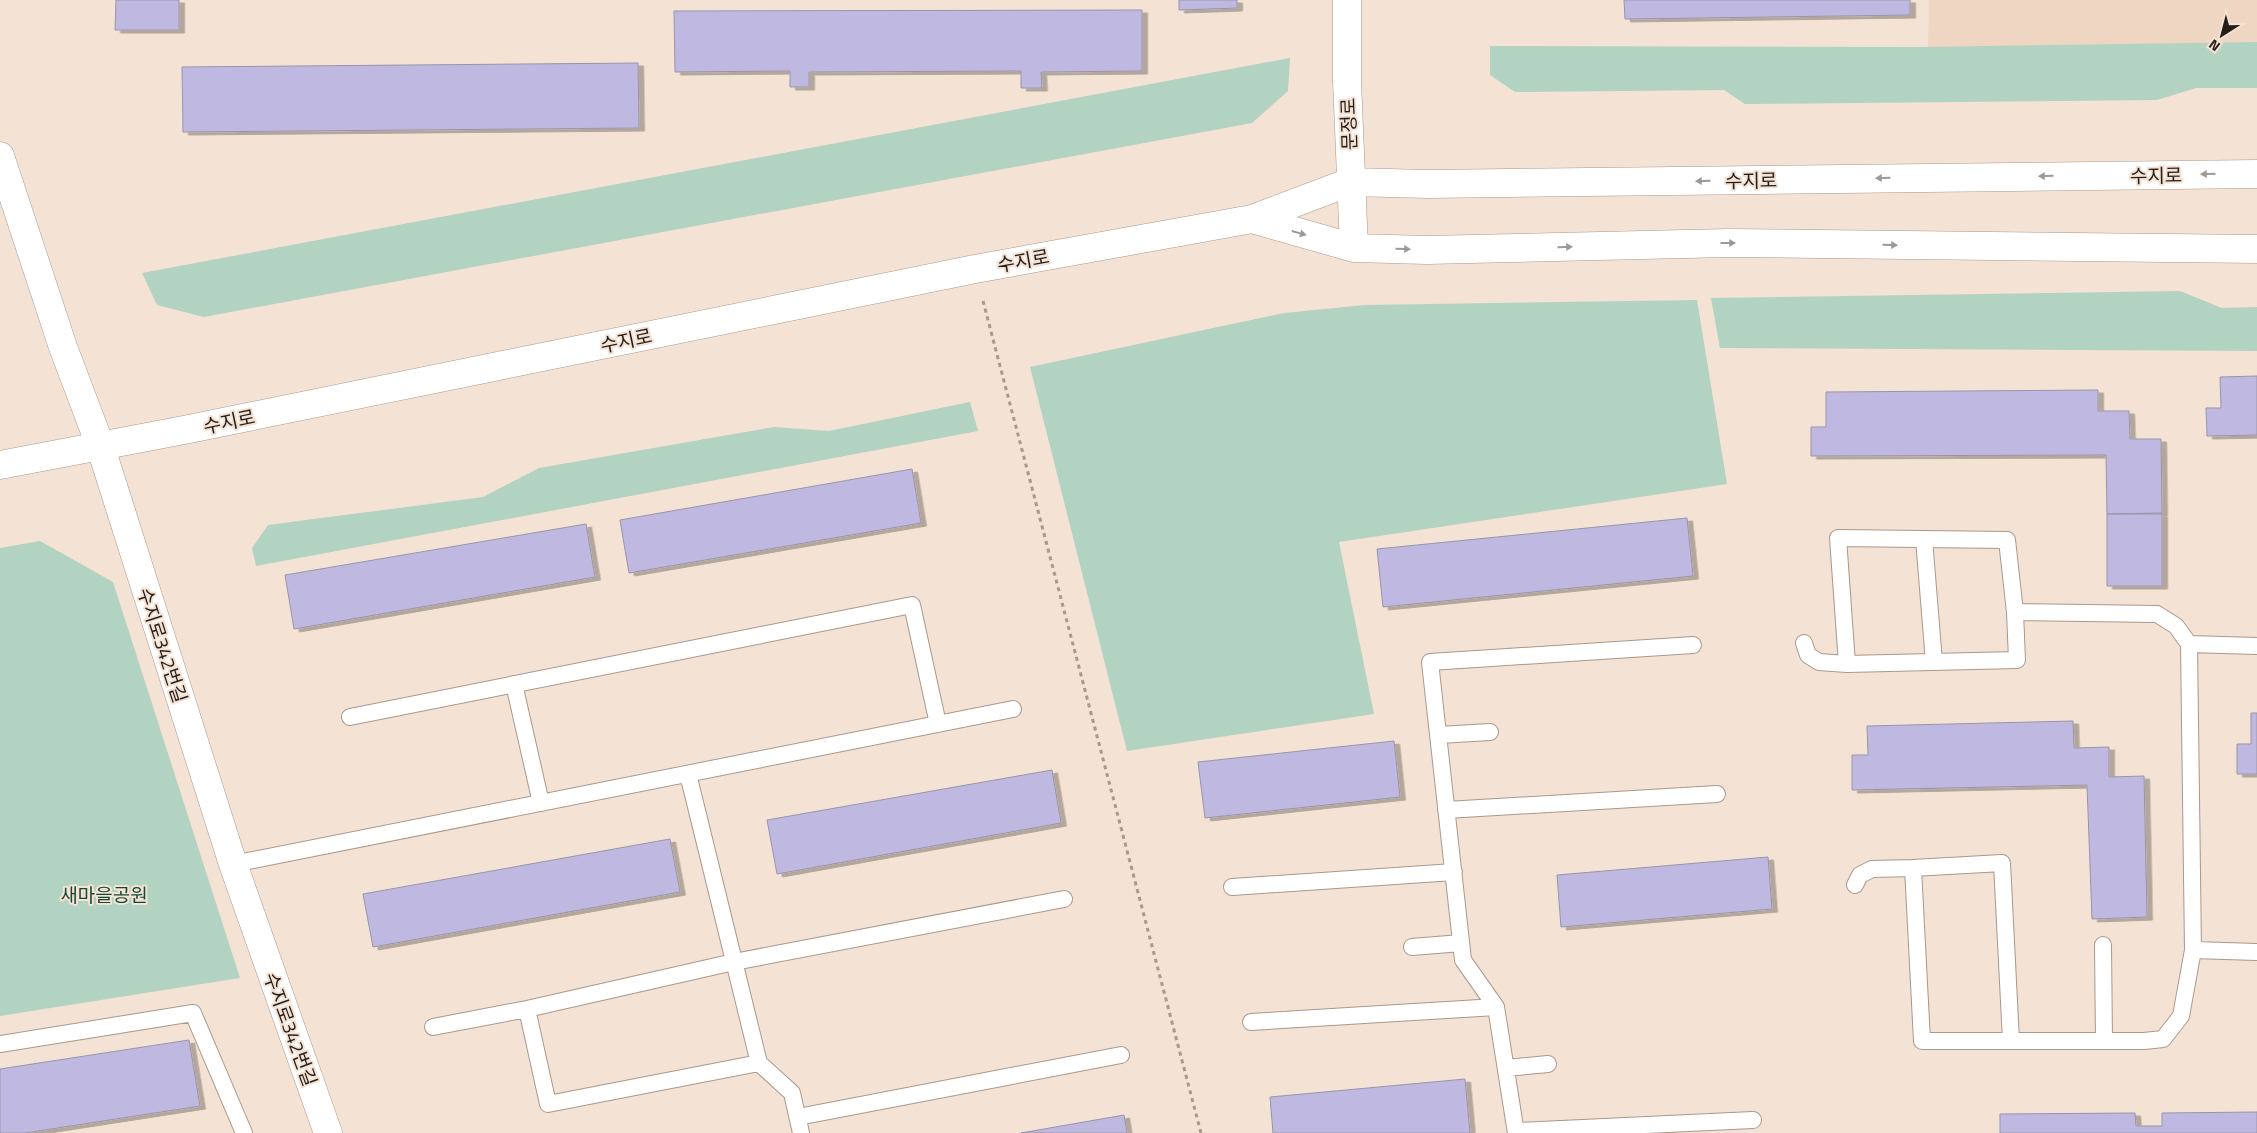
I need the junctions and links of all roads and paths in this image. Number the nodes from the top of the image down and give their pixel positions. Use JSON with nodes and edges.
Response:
{"nodes":[{"id":1,"x":1347,"y":0,"type":"edge"},
{"id":2,"x":0,"y":156,"type":"edge"},
{"id":3,"x":2257,"y":174,"type":"edge"},
{"id":4,"x":1350,"y":182,"type":"junction"},
{"id":5,"x":1252,"y":219,"type":"junction"},
{"id":6,"x":1354,"y":248,"type":"junction"},
{"id":7,"x":2257,"y":249,"type":"edge"},
{"id":8,"x":975,"y":269,"type":"junction"},
{"id":9,"x":100,"y":445,"type":"junction"},
{"id":10,"x":0,"y":465,"type":"edge"},
{"id":11,"x":1924,"y":539,"type":"junction"},
{"id":12,"x":2015,"y":612,"type":"junction"},
{"id":13,"x":1804,"y":642,"type":"dead end"},
{"id":14,"x":2189,"y":644,"type":"junction"},
{"id":15,"x":1693,"y":645,"type":"dead end"},
{"id":16,"x":2257,"y":646,"type":"edge"},
{"id":17,"x":1934,"y":662,"type":"junction"},
{"id":18,"x":1847,"y":664,"type":"junction"},
{"id":19,"x":514,"y":684,"type":"junction"},
{"id":20,"x":1013,"y":709,"type":"dead end"},
{"id":21,"x":350,"y":717,"type":"dead end"},
{"id":22,"x":938,"y":724,"type":"junction"},
{"id":23,"x":1490,"y":732,"type":"dead end"},
{"id":24,"x":1439,"y":734,"type":"junction"},
{"id":25,"x":688,"y":774,"type":"junction"},
{"id":26,"x":1717,"y":794,"type":"dead end"},
{"id":27,"x":541,"y":803,"type":"junction"},
{"id":28,"x":1446,"y":810,"type":"junction"},
{"id":29,"x":233,"y":864,"type":"junction"},
{"id":30,"x":1913,"y":868,"type":"junction"},
{"id":31,"x":1454,"y":872,"type":"junction"},
{"id":32,"x":1855,"y":885,"type":"dead end"},
{"id":33,"x":1232,"y":887,"type":"dead end"},
{"id":34,"x":1064,"y":899,"type":"dead end"},
{"id":35,"x":1461,"y":944,"type":"junction"},
{"id":36,"x":2104,"y":945,"type":"dead end"},
{"id":37,"x":1412,"y":947,"type":"dead end"},
{"id":38,"x":2193,"y":950,"type":"junction"},
{"id":39,"x":2257,"y":952,"type":"edge"},
{"id":40,"x":734,"y":962,"type":"junction"},
{"id":41,"x":1496,"y":1007,"type":"junction"},
{"id":42,"x":527,"y":1010,"type":"junction"},
{"id":43,"x":1252,"y":1022,"type":"dead end"},
{"id":44,"x":432,"y":1027,"type":"dead end"},
{"id":45,"x":2011,"y":1041,"type":"junction"},
{"id":46,"x":2104,"y":1041,"type":"junction"},
{"id":47,"x":0,"y":1044,"type":"edge"},
{"id":48,"x":1121,"y":1055,"type":"dead end"},
{"id":49,"x":759,"y":1063,"type":"junction"},
{"id":50,"x":1548,"y":1064,"type":"dead end"},
{"id":51,"x":1506,"y":1068,"type":"junction"},
{"id":52,"x":1753,"y":1120,"type":"dead end"},
{"id":53,"x":799,"y":1125,"type":"edge"},
{"id":54,"x":1516,"y":1132,"type":"edge"},
{"id":55,"x":244,"y":1133,"type":"edge"},
{"id":56,"x":328,"y":1133,"type":"edge"},
{"id":57,"x":1201,"y":1133,"type":"edge"}],
"edges":[{"from":1,"to":4,"type":"main road","name":"문정로"},
{"from":2,"to":9,"type":"main road","name":"수지로342번길"},
{"from":3,"to":4,"type":"main road","name":"수지로","one_way":true},
{"from":4,"to":5,"type":"main road","name":"수지로"},
{"from":4,"to":6,"type":"main road","name":"문정로"},
{"from":5,"to":6,"type":"main road","name":"수지로","one_way":true},
{"from":5,"to":8,"type":"main road","name":"수지로"},
{"from":6,"to":7,"type":"main road","name":"수지로","one_way":true},
{"from":8,"to":9,"type":"main road","name":"수지로"},
{"from":8,"to":57,"type":"path"},
{"from":9,"to":10,"type":"main road","name":"수지로"},
{"from":9,"to":29,"type":"main road","name":"수지로342번길"},
{"from":11,"to":12,"type":"lane"},
{"from":11,"to":17,"type":"lane"},
{"from":11,"to":18,"type":"lane"},
{"from":12,"to":14,"type":"lane"},
{"from":12,"to":17,"type":"lane"},
{"from":13,"to":18,"type":"lane"},
{"from":14,"to":16,"type":"lane"},
{"from":14,"to":38,"type":"lane"},
{"from":15,"to":24,"type":"lane"},
{"from":17,"to":18,"type":"lane"},
{"from":19,"to":21,"type":"lane"},
{"from":19,"to":22,"type":"lane"},
{"from":19,"to":27,"type":"lane"},
{"from":20,"to":22,"type":"lane"},
{"from":22,"to":25,"type":"lane"},
{"from":23,"to":24,"type":"lane"},
{"from":24,"to":28,"type":"lane"},
{"from":25,"to":27,"type":"lane"},
{"from":25,"to":40,"type":"lane"},
{"from":26,"to":28,"type":"lane"},
{"from":27,"to":29,"type":"lane"},
{"from":28,"to":31,"type":"lane"},
{"from":29,"to":56,"type":"main road","name":"수지로342번길"},
{"from":30,"to":32,"type":"lane"},
{"from":30,"to":45,"type":"lane"},
{"from":30,"to":45,"type":"lane"},
{"from":31,"to":33,"type":"lane"},
{"from":31,"to":35,"type":"lane"},
{"from":34,"to":40,"type":"lane"},
{"from":35,"to":37,"type":"lane"},
{"from":35,"to":41,"type":"lane"},
{"from":36,"to":46,"type":"lane"},
{"from":38,"to":39,"type":"lane"},
{"from":38,"to":46,"type":"lane"},
{"from":40,"to":42,"type":"lane"},
{"from":40,"to":49,"type":"lane"},
{"from":41,"to":43,"type":"lane"},
{"from":41,"to":51,"type":"lane"},
{"from":42,"to":44,"type":"lane"},
{"from":42,"to":49,"type":"lane"},
{"from":45,"to":46,"type":"lane"},
{"from":47,"to":55,"type":"lane"},
{"from":48,"to":53,"type":"lane"},
{"from":49,"to":53,"type":"lane"},
{"from":50,"to":51,"type":"lane"},
{"from":51,"to":54,"type":"lane"},
{"from":52,"to":54,"type":"lane"}]}
